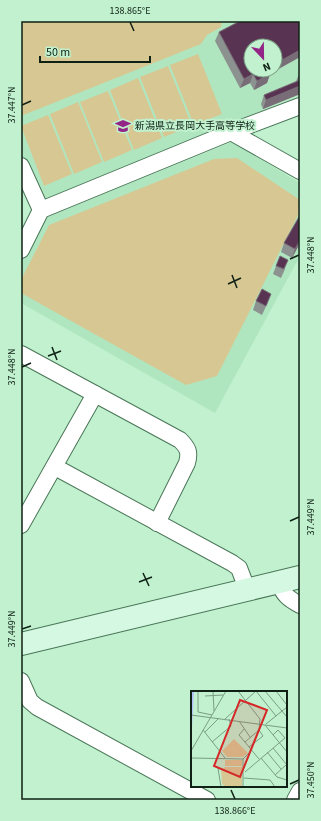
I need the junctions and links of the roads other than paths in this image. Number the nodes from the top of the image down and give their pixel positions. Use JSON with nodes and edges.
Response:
{"nodes":[{"id":1,"x":300,"y":106,"type":"edge"},
{"id":2,"x":231,"y":132,"type":"junction"},
{"id":3,"x":21,"y":166,"type":"edge"},
{"id":4,"x":300,"y":171,"type":"edge"},
{"id":5,"x":41,"y":210,"type":"junction"},
{"id":6,"x":21,"y":250,"type":"edge"},
{"id":7,"x":22,"y":356,"type":"edge"},
{"id":8,"x":95,"y":394,"type":"junction"},
{"id":9,"x":55,"y":467,"type":"junction"},
{"id":10,"x":157,"y":523,"type":"junction"},
{"id":11,"x":21,"y":525,"type":"edge"},
{"id":12,"x":300,"y":577,"type":"edge"},
{"id":13,"x":279,"y":582,"type":"junction"},
{"id":14,"x":247,"y":589,"type":"junction"},
{"id":15,"x":300,"y":605,"type":"edge"},
{"id":16,"x":21,"y":644,"type":"edge"},
{"id":17,"x":21,"y":681,"type":"edge"},
{"id":18,"x":300,"y":791,"type":"edge"},
{"id":19,"x":207,"y":800,"type":"edge"},
{"id":20,"x":295,"y":800,"type":"edge"}],
"edges":[{"from":1,"to":2,"type":"street"},
{"from":2,"to":4,"type":"street"},
{"from":2,"to":5,"type":"street"},
{"from":3,"to":5,"type":"street"},
{"from":5,"to":6,"type":"street"},
{"from":7,"to":8,"type":"street"},
{"from":8,"to":9,"type":"street"},
{"from":8,"to":10,"type":"street"},
{"from":9,"to":10,"type":"street"},
{"from":9,"to":11,"type":"street"},
{"from":10,"to":14,"type":"street"},
{"from":12,"to":13,"type":"street"},
{"from":13,"to":14,"type":"street"},
{"from":13,"to":15,"type":"street"},
{"from":14,"to":16,"type":"street"},
{"from":17,"to":19,"type":"street"},
{"from":18,"to":20,"type":"street"}]}
